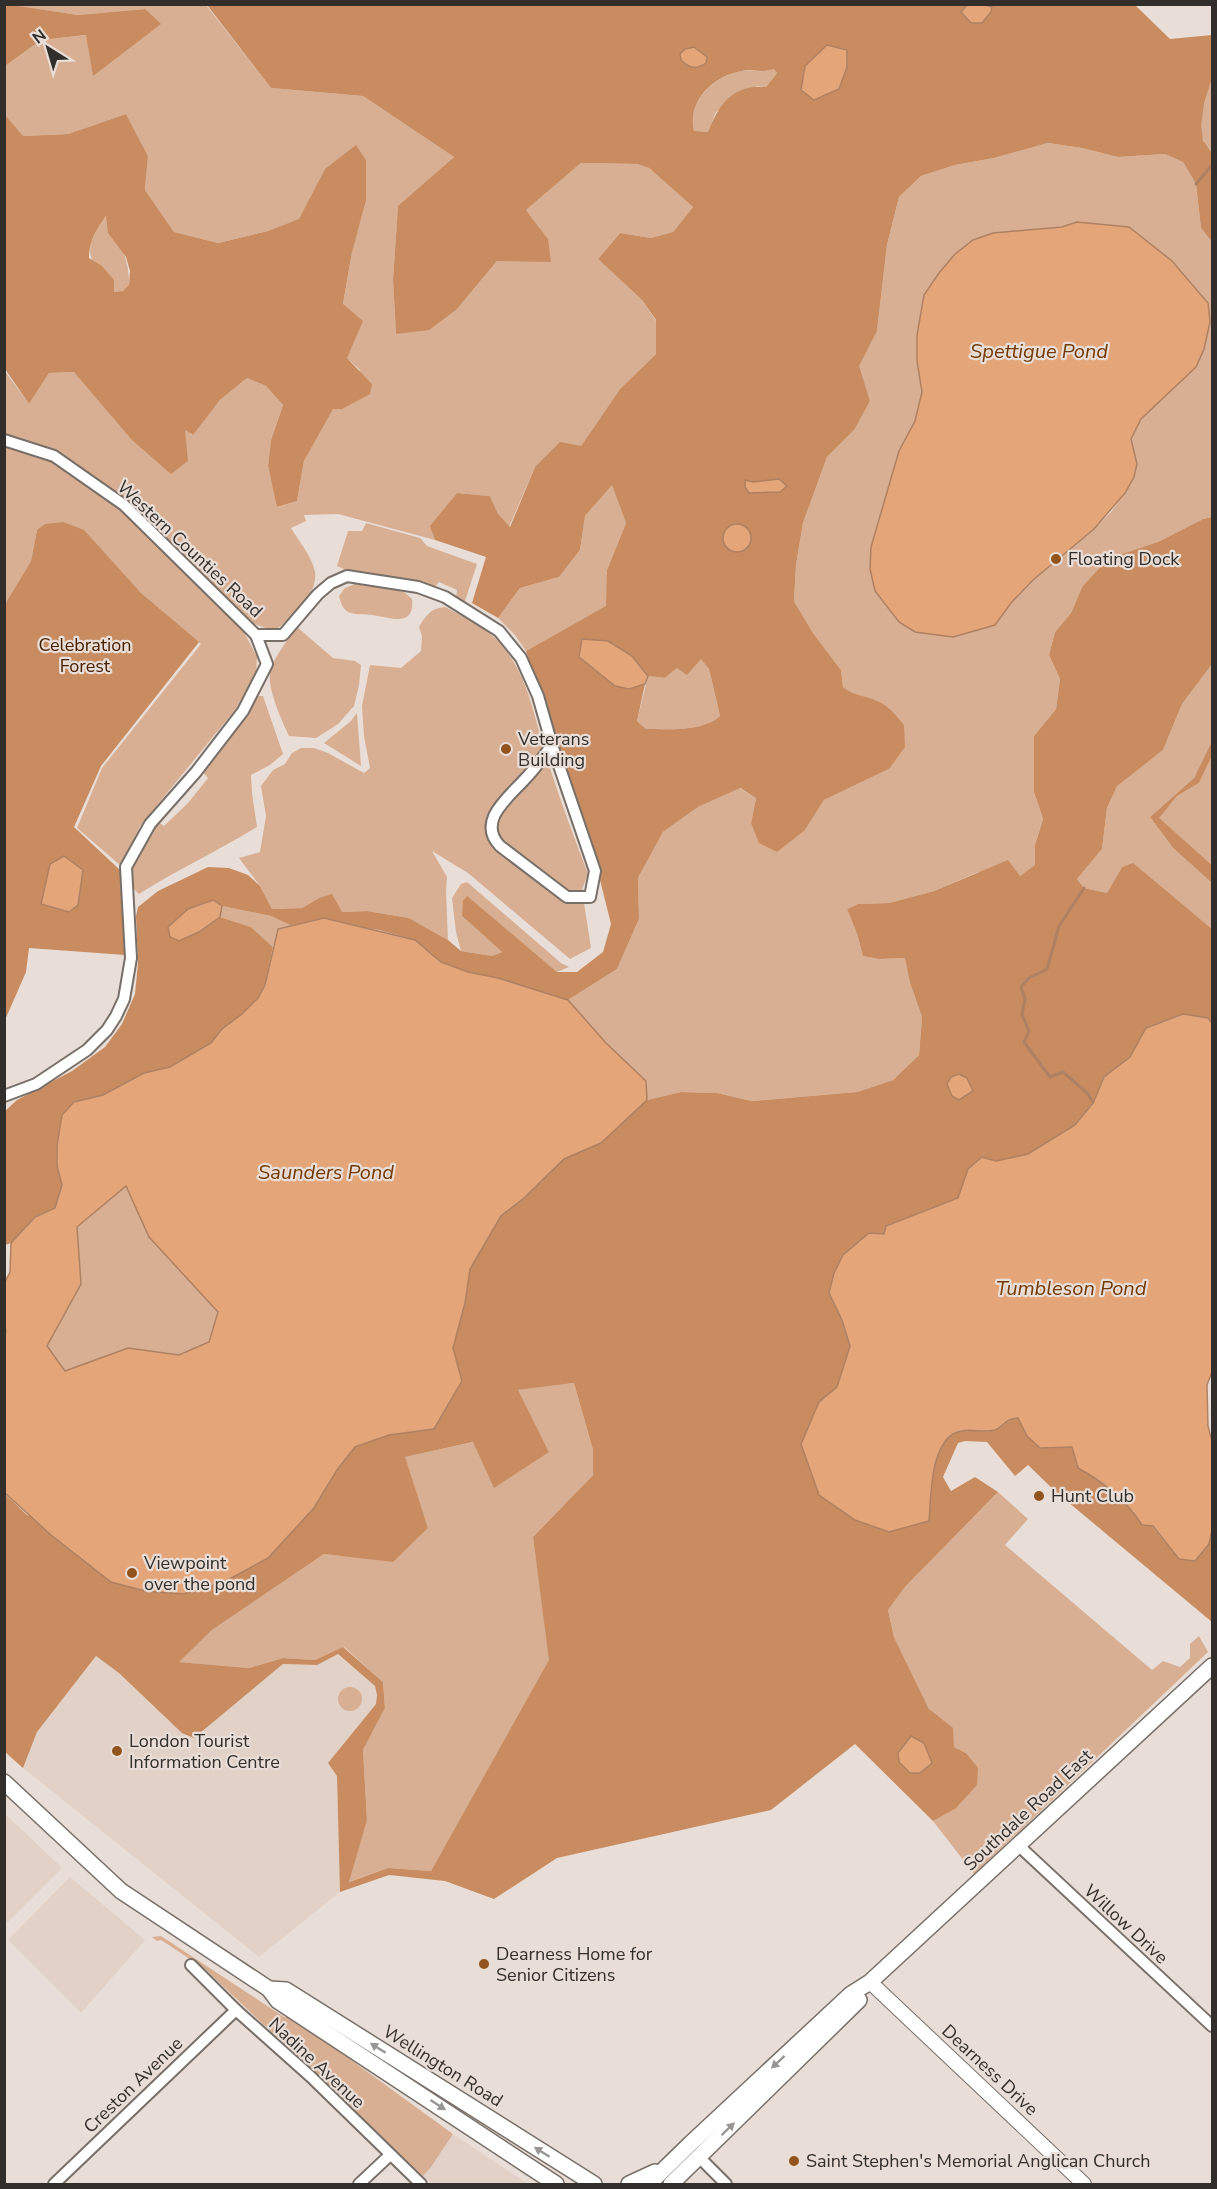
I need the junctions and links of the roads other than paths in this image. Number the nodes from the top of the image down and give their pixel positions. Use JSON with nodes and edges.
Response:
{"nodes":[{"id":1,"x":4,"y":440,"type":"edge"},
{"id":2,"x":256,"y":635,"type":"junction"},
{"id":3,"x":552,"y":745,"type":"junction"},
{"id":4,"x":4,"y":1096,"type":"edge"},
{"id":5,"x":1212,"y":1666,"type":"edge"},
{"id":6,"x":4,"y":1782,"type":"edge"},
{"id":7,"x":1018,"y":1845,"type":"junction"},
{"id":8,"x":191,"y":1965,"type":"dead end"},
{"id":9,"x":870,"y":1982,"type":"junction"},
{"id":10,"x":270,"y":1989,"type":"junction"},
{"id":11,"x":236,"y":2010,"type":"junction"},
{"id":12,"x":1212,"y":2026,"type":"edge"},
{"id":13,"x":390,"y":2155,"type":"junction"},
{"id":14,"x":699,"y":2157,"type":"junction"},
{"id":15,"x":668,"y":2165,"type":"junction"},
{"id":16,"x":54,"y":2184,"type":"edge"},
{"id":17,"x":359,"y":2184,"type":"edge"},
{"id":18,"x":421,"y":2184,"type":"edge"},
{"id":19,"x":556,"y":2184,"type":"edge"},
{"id":20,"x":594,"y":2184,"type":"edge"},
{"id":21,"x":629,"y":2184,"type":"edge"},
{"id":22,"x":649,"y":2184,"type":"edge"},
{"id":23,"x":671,"y":2184,"type":"edge"},
{"id":24,"x":726,"y":2184,"type":"edge"},
{"id":25,"x":1084,"y":2184,"type":"edge"}],
"edges":[{"from":1,"to":2,"type":"street","name":"Western Counties Road"},
{"from":2,"to":3,"type":"street","name":"Western Counties Road"},
{"from":2,"to":4,"type":"street","name":"Western Counties Road"},
{"from":3,"to":3,"type":"street","name":"Western Counties Road"},
{"from":5,"to":7,"type":"main road","name":"Southdale Road East"},
{"from":6,"to":10,"type":"main road","name":"Wellington Road"},
{"from":7,"to":9,"type":"main road","name":"Southdale Road East"},
{"from":7,"to":12,"type":"street","name":"Willow Drive"},
{"from":8,"to":11,"type":"street","name":"Nadine Avenue"},
{"from":14,"to":9,"type":"main road","name":"Southdale Road East","one_way":true},
{"from":9,"to":15,"type":"main road","name":"Southdale Road East","one_way":true},
{"from":9,"to":25,"type":"street","name":"Dearness Drive"},
{"from":10,"to":19,"type":"main road","name":"Wellington Road","one_way":true},
{"from":20,"to":10,"type":"main road","name":"Wellington Road","one_way":true},
{"from":11,"to":13,"type":"street","name":"Nadine Avenue"},
{"from":11,"to":16,"type":"street","name":"Creston Avenue"},
{"from":13,"to":17,"type":"street"},
{"from":13,"to":18,"type":"street","name":"Nadine Avenue"},
{"from":14,"to":23,"type":"main road","name":"Southdale Road East"},
{"from":14,"to":24,"type":"street"},
{"from":15,"to":21,"type":"main road"},
{"from":15,"to":22,"type":"main road","name":"Southdale Road East"}]}
